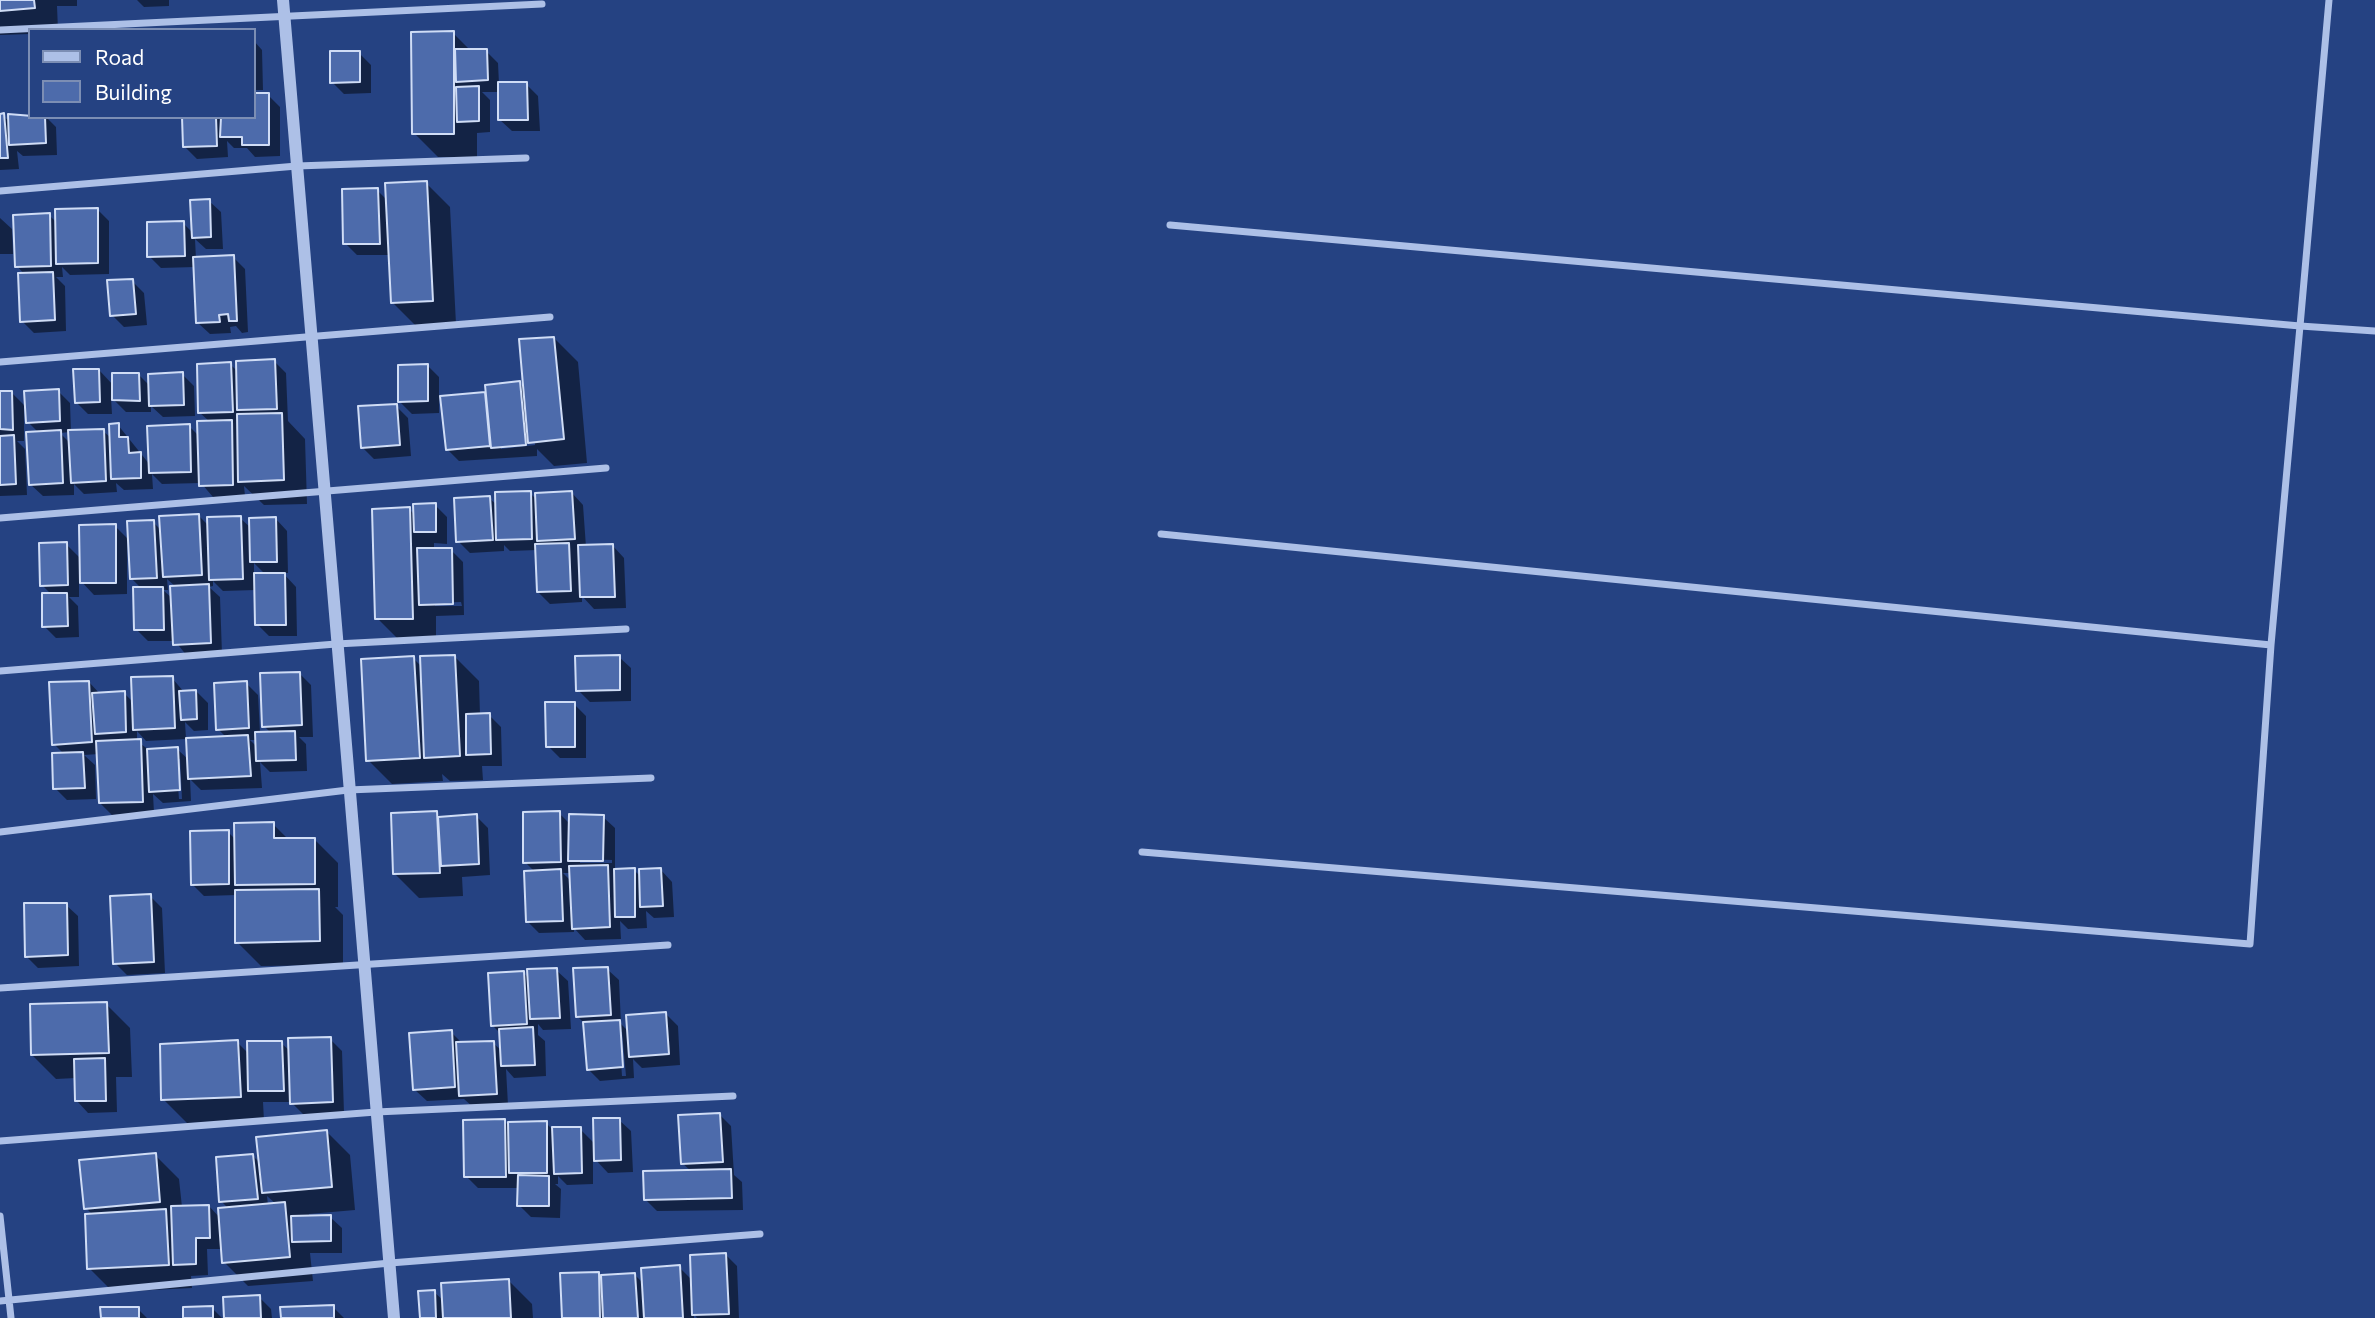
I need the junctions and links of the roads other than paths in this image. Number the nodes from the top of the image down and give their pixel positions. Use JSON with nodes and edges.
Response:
{"nodes":[{"id":1,"x":283,"y":0,"type":"edge"},
{"id":2,"x":2329,"y":0,"type":"edge"},
{"id":3,"x":542,"y":4,"type":"dead end"},
{"id":4,"x":285,"y":19,"type":"junction"},
{"id":5,"x":52,"y":28,"type":"edge"},
{"id":6,"x":28,"y":29,"type":"edge"},
{"id":7,"x":0,"y":30,"type":"edge"},
{"id":8,"x":526,"y":158,"type":"dead end"},
{"id":9,"x":296,"y":166,"type":"junction"},
{"id":10,"x":0,"y":191,"type":"edge"},
{"id":11,"x":1170,"y":225,"type":"dead end"},
{"id":12,"x":550,"y":317,"type":"dead end"},
{"id":13,"x":2300,"y":326,"type":"junction"},
{"id":14,"x":2375,"y":331,"type":"edge"},
{"id":15,"x":309,"y":339,"type":"junction"},
{"id":16,"x":0,"y":362,"type":"edge"},
{"id":17,"x":606,"y":468,"type":"dead end"},
{"id":18,"x":325,"y":491,"type":"junction"},
{"id":19,"x":0,"y":518,"type":"edge"},
{"id":20,"x":1161,"y":534,"type":"dead end"},
{"id":21,"x":626,"y":629,"type":"dead end"},
{"id":22,"x":336,"y":644,"type":"junction"},
{"id":23,"x":2270,"y":645,"type":"junction"},
{"id":24,"x":0,"y":671,"type":"edge"},
{"id":25,"x":652,"y":778,"type":"dead end"},
{"id":26,"x":348,"y":790,"type":"junction"},
{"id":27,"x":0,"y":832,"type":"edge"},
{"id":28,"x":1142,"y":852,"type":"dead end"},
{"id":29,"x":668,"y":945,"type":"dead end"},
{"id":30,"x":367,"y":965,"type":"junction"},
{"id":31,"x":0,"y":988,"type":"edge"},
{"id":32,"x":733,"y":1096,"type":"dead end"},
{"id":33,"x":376,"y":1112,"type":"junction"},
{"id":34,"x":0,"y":1142,"type":"edge"},
{"id":35,"x":0,"y":1216,"type":"edge"},
{"id":36,"x":760,"y":1234,"type":"dead end"},
{"id":37,"x":390,"y":1263,"type":"junction"},
{"id":38,"x":9,"y":1300,"type":"junction"},
{"id":39,"x":0,"y":1301,"type":"edge"},
{"id":40,"x":11,"y":1318,"type":"edge"},
{"id":41,"x":394,"y":1318,"type":"edge"}],
"edges":[{"from":1,"to":4,"type":"street"},
{"from":2,"to":13,"type":"street"},
{"from":3,"to":4,"type":"street"},
{"from":4,"to":5,"type":"street"},
{"from":4,"to":9,"type":"street"},
{"from":6,"to":7,"type":"street"},
{"from":8,"to":9,"type":"street"},
{"from":9,"to":10,"type":"street"},
{"from":9,"to":15,"type":"street"},
{"from":11,"to":13,"type":"street"},
{"from":12,"to":15,"type":"street"},
{"from":13,"to":14,"type":"street"},
{"from":13,"to":23,"type":"street"},
{"from":15,"to":16,"type":"street"},
{"from":15,"to":18,"type":"street"},
{"from":17,"to":18,"type":"street"},
{"from":18,"to":19,"type":"street"},
{"from":18,"to":22,"type":"street"},
{"from":20,"to":23,"type":"street"},
{"from":21,"to":22,"type":"street"},
{"from":22,"to":24,"type":"street"},
{"from":22,"to":26,"type":"street"},
{"from":23,"to":28,"type":"street"},
{"from":25,"to":26,"type":"street"},
{"from":26,"to":27,"type":"street"},
{"from":26,"to":30,"type":"street"},
{"from":29,"to":30,"type":"street"},
{"from":30,"to":31,"type":"street"},
{"from":30,"to":33,"type":"street"},
{"from":32,"to":33,"type":"street"},
{"from":33,"to":34,"type":"street"},
{"from":33,"to":37,"type":"street"},
{"from":35,"to":38,"type":"street"},
{"from":36,"to":37,"type":"street"},
{"from":37,"to":38,"type":"street"},
{"from":37,"to":41,"type":"street"},
{"from":38,"to":39,"type":"street"},
{"from":38,"to":40,"type":"street"}]}
